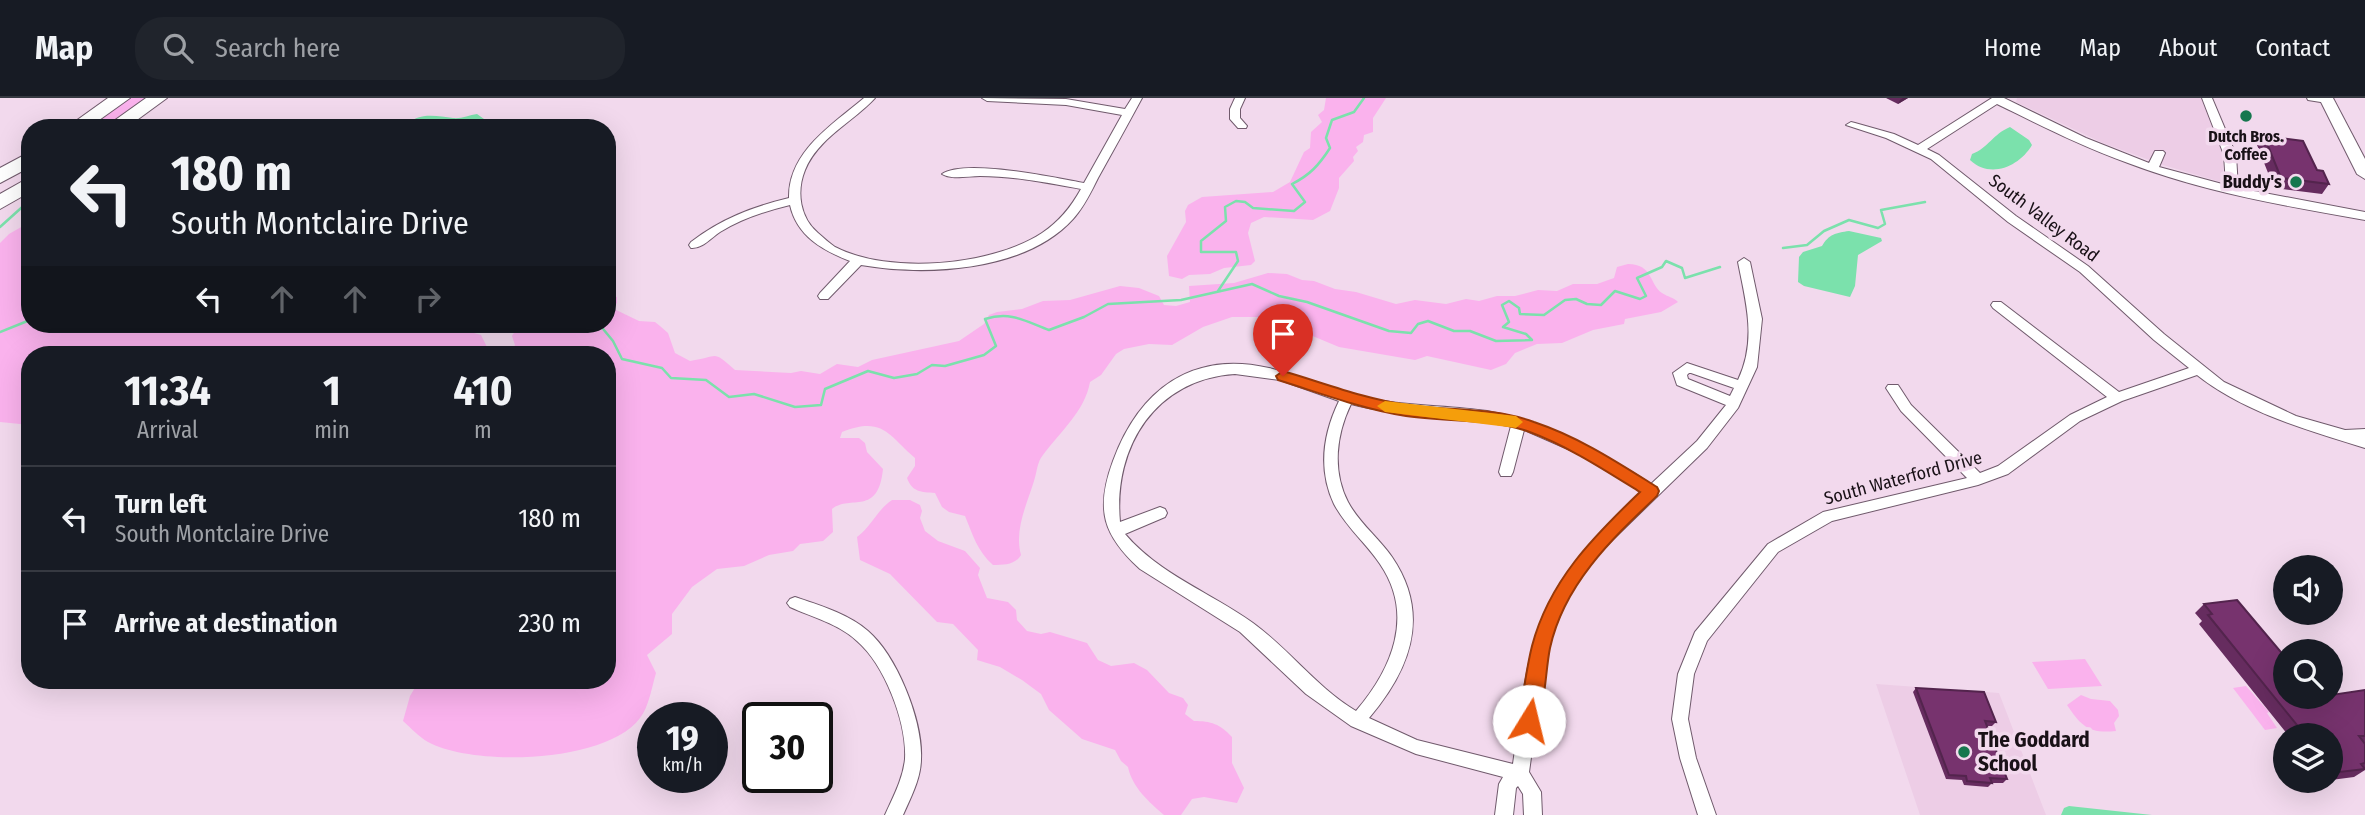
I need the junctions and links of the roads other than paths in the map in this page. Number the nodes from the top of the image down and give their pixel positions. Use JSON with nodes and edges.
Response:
{"nodes":[{"id":1,"x":121,"y":98,"type":"edge"},
{"id":2,"x":158,"y":98,"type":"edge"},
{"id":3,"x":870,"y":98,"type":"edge"},
{"id":4,"x":987,"y":98,"type":"edge"},
{"id":5,"x":1137,"y":98,"type":"edge"},
{"id":6,"x":1240,"y":98,"type":"edge"},
{"id":7,"x":2207,"y":98,"type":"edge"},
{"id":8,"x":1998,"y":99,"type":"edge"},
{"id":9,"x":2322,"y":99,"type":"edge"},
{"id":10,"x":1129,"y":113,"type":"junction"},
{"id":11,"x":89,"y":119,"type":"edge"},
{"id":12,"x":126,"y":119,"type":"edge"},
{"id":13,"x":1851,"y":125,"type":"dead end"},
{"id":14,"x":1242,"y":126,"type":"dead end"},
{"id":15,"x":1921,"y":148,"type":"junction"},
{"id":16,"x":2159,"y":153,"type":"dead end"},
{"id":17,"x":21,"y":164,"type":"edge"},
{"id":18,"x":2153,"y":168,"type":"junction"},
{"id":19,"x":948,"y":174,"type":"dead end"},
{"id":20,"x":2365,"y":174,"type":"edge"},
{"id":21,"x":0,"y":177,"type":"edge"},
{"id":22,"x":1087,"y":187,"type":"junction"},
{"id":23,"x":21,"y":189,"type":"edge"},
{"id":24,"x":2232,"y":191,"type":"junction"},
{"id":25,"x":794,"y":200,"type":"junction"},
{"id":26,"x":0,"y":203,"type":"edge"},
{"id":27,"x":2365,"y":216,"type":"edge"},
{"id":28,"x":695,"y":245,"type":"dead end"},
{"id":29,"x":857,"y":261,"type":"junction"},
{"id":30,"x":1744,"y":262,"type":"dead end"},
{"id":31,"x":824,"y":296,"type":"dead end"},
{"id":32,"x":1997,"y":305,"type":"dead end"},
{"id":33,"x":2197,"y":370,"type":"junction"},
{"id":34,"x":1742,"y":386,"type":"junction"},
{"id":35,"x":1894,"y":388,"type":"dead end"},
{"id":36,"x":1347,"y":398,"type":"junction"},
{"id":37,"x":2118,"y":398,"type":"junction"},
{"id":38,"x":1734,"y":403,"type":"junction"},
{"id":39,"x":1518,"y":423,"type":"junction"},
{"id":40,"x":2365,"y":434,"type":"edge"},
{"id":41,"x":2346,"y":435,"type":"junction"},
{"id":42,"x":2365,"y":443,"type":"edge"},
{"id":43,"x":1506,"y":472,"type":"dead end"},
{"id":44,"x":1978,"y":480,"type":"junction"},
{"id":45,"x":1651,"y":491,"type":"junction"},
{"id":46,"x":1160,"y":513,"type":"dead end"},
{"id":47,"x":1115,"y":530,"type":"junction"},
{"id":48,"x":795,"y":603,"type":"dead end"},
{"id":49,"x":1357,"y":721,"type":"junction"},
{"id":50,"x":1520,"y":773,"type":"junction"},
{"id":51,"x":894,"y":815,"type":"edge"},
{"id":52,"x":1504,"y":815,"type":"edge"},
{"id":53,"x":1533,"y":815,"type":"edge"},
{"id":54,"x":1707,"y":815,"type":"edge"}],
"edges":[{"from":1,"to":11,"type":"highway"},
{"from":2,"to":12,"type":"highway"},
{"from":3,"to":25,"type":"street"},
{"from":4,"to":10,"type":"street"},
{"from":5,"to":10,"type":"street"},
{"from":6,"to":14,"type":"street"},
{"from":7,"to":24,"type":"street"},
{"from":8,"to":15,"type":"street"},
{"from":8,"to":18,"type":"street"},
{"from":9,"to":20,"type":"street"},
{"from":10,"to":22,"type":"street"},
{"from":13,"to":15,"type":"street","name":"South Valley Road"},
{"from":15,"to":33,"type":"street","name":"South Valley Road"},
{"from":16,"to":18,"type":"street"},
{"from":17,"to":21,"type":"highway"},
{"from":18,"to":24,"type":"street"},
{"from":19,"to":22,"type":"street"},
{"from":22,"to":29,"type":"street"},
{"from":23,"to":26,"type":"highway"},
{"from":24,"to":27,"type":"street"},
{"from":25,"to":28,"type":"street"},
{"from":25,"to":29,"type":"street"},
{"from":29,"to":31,"type":"street"},
{"from":30,"to":34,"type":"street"},
{"from":32,"to":37,"type":"street"},
{"from":33,"to":37,"type":"street","name":"South Waterford Drive"},
{"from":33,"to":41,"type":"street","name":"South Valley Road"},
{"from":34,"to":38,"type":"street"},
{"from":34,"to":38,"type":"street"},
{"from":35,"to":44,"type":"street"},
{"from":36,"to":39,"type":"street"},
{"from":36,"to":47,"type":"street"},
{"from":36,"to":49,"type":"street"},
{"from":37,"to":44,"type":"street","name":"South Waterford Drive"},
{"from":38,"to":45,"type":"street"},
{"from":39,"to":43,"type":"street"},
{"from":39,"to":45,"type":"street"},
{"from":40,"to":41,"type":"street"},
{"from":41,"to":42,"type":"street"},
{"from":44,"to":54,"type":"street","name":"South Waterford Drive"},
{"from":45,"to":50,"type":"street"},
{"from":46,"to":47,"type":"street"},
{"from":47,"to":49,"type":"street"},
{"from":48,"to":51,"type":"street"},
{"from":49,"to":50,"type":"street"},
{"from":50,"to":52,"type":"street"},
{"from":50,"to":53,"type":"street"}]}
